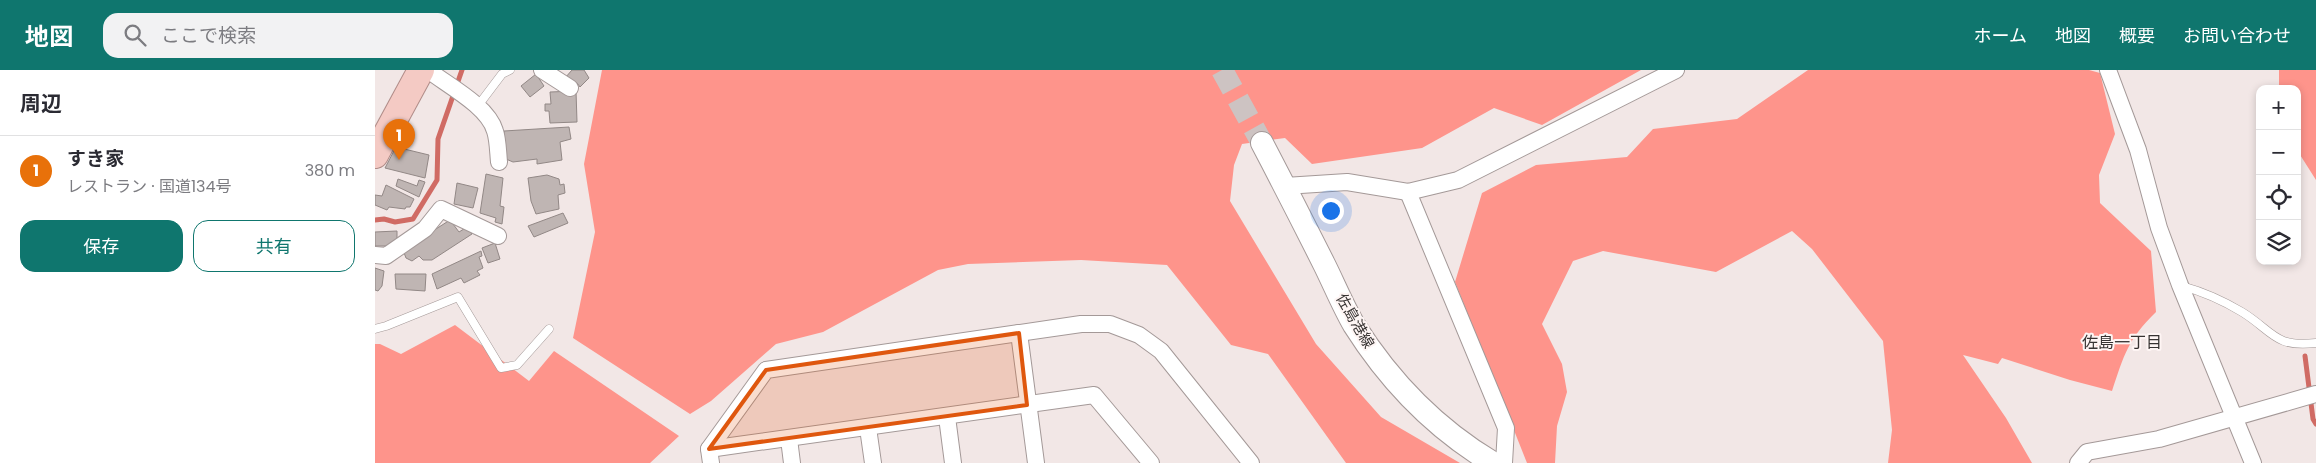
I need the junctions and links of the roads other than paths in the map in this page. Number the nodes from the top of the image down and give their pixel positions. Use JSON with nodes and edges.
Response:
{"nodes":[{"id":1,"x":421,"y":70,"type":"edge"},
{"id":2,"x":428,"y":70,"type":"edge"},
{"id":3,"x":510,"y":70,"type":"edge"},
{"id":4,"x":542,"y":70,"type":"edge"},
{"id":5,"x":1676,"y":70,"type":"edge"},
{"id":6,"x":2108,"y":70,"type":"edge"},
{"id":7,"x":571,"y":88,"type":"dead end"},
{"id":8,"x":472,"y":102,"type":"junction"},
{"id":9,"x":1262,"y":143,"type":"tunnel mouth"},
{"id":10,"x":375,"y":155,"type":"edge"},
{"id":11,"x":499,"y":162,"type":"dead end"},
{"id":12,"x":1285,"y":186,"type":"junction"},
{"id":13,"x":1408,"y":192,"type":"junction"},
{"id":14,"x":498,"y":236,"type":"dead end"},
{"id":15,"x":375,"y":255,"type":"edge"},
{"id":16,"x":2180,"y":286,"type":"junction"},
{"id":17,"x":375,"y":329,"type":"edge"},
{"id":18,"x":549,"y":329,"type":"dead end"},
{"id":19,"x":1019,"y":333,"type":"junction"},
{"id":20,"x":2316,"y":343,"type":"edge"},
{"id":21,"x":2316,"y":394,"type":"edge"},
{"id":22,"x":1027,"y":406,"type":"junction"},
{"id":23,"x":947,"y":417,"type":"junction"},
{"id":24,"x":2236,"y":417,"type":"junction"},
{"id":25,"x":868,"y":428,"type":"junction"},
{"id":26,"x":789,"y":440,"type":"junction"},
{"id":27,"x":710,"y":456,"type":"edge"},
{"id":28,"x":792,"y":463,"type":"edge"},
{"id":29,"x":873,"y":463,"type":"edge"},
{"id":30,"x":953,"y":463,"type":"edge"},
{"id":31,"x":1035,"y":463,"type":"edge"},
{"id":32,"x":1151,"y":463,"type":"edge"},
{"id":33,"x":1251,"y":463,"type":"edge"},
{"id":34,"x":1493,"y":463,"type":"edge"},
{"id":35,"x":1503,"y":463,"type":"edge"},
{"id":36,"x":2078,"y":463,"type":"edge"},
{"id":37,"x":2253,"y":463,"type":"edge"}],
"edges":[{"from":1,"to":10,"type":"highway"},
{"from":2,"to":8,"type":"street"},
{"from":3,"to":8,"type":"lane"},
{"from":4,"to":7,"type":"street"},
{"from":5,"to":13,"type":"street"},
{"from":6,"to":16,"type":"street"},
{"from":8,"to":11,"type":"street"},
{"from":9,"to":12,"type":"main road","name":"佐島港線"},
{"from":12,"to":13,"type":"street"},
{"from":12,"to":34,"type":"main road","name":"佐島港線"},
{"from":13,"to":35,"type":"street"},
{"from":14,"to":15,"type":"street"},
{"from":16,"to":20,"type":"lane"},
{"from":16,"to":24,"type":"street"},
{"from":17,"to":18,"type":"lane"},
{"from":19,"to":22,"type":"street"},
{"from":19,"to":27,"type":"street"},
{"from":19,"to":33,"type":"street"},
{"from":21,"to":24,"type":"street"},
{"from":22,"to":23,"type":"street"},
{"from":22,"to":31,"type":"street"},
{"from":22,"to":32,"type":"street"},
{"from":23,"to":25,"type":"street"},
{"from":23,"to":30,"type":"street"},
{"from":24,"to":36,"type":"street"},
{"from":24,"to":37,"type":"street"},
{"from":25,"to":26,"type":"street"},
{"from":25,"to":29,"type":"street"},
{"from":26,"to":27,"type":"street"},
{"from":26,"to":28,"type":"street"}]}
